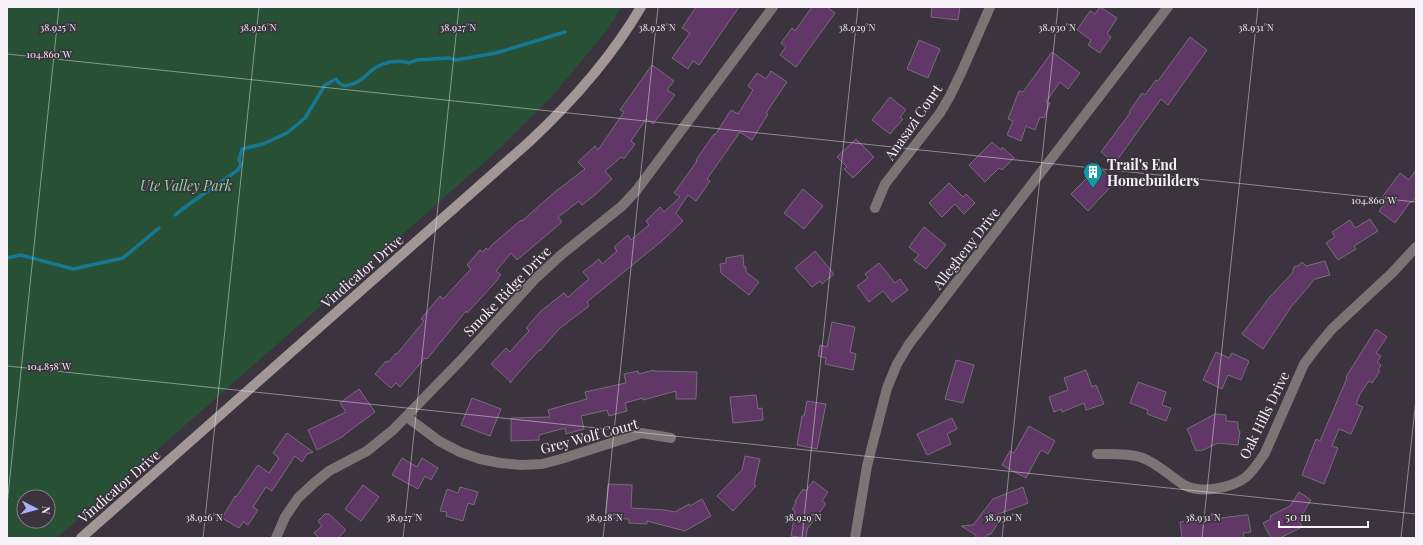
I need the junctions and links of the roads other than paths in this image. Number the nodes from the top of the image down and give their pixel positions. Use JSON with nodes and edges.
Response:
{"nodes":[{"id":1,"x":641,"y":7,"type":"edge"},
{"id":2,"x":773,"y":7,"type":"edge"},
{"id":3,"x":990,"y":7,"type":"edge"},
{"id":4,"x":1168,"y":7,"type":"edge"},
{"id":5,"x":875,"y":208,"type":"dead end"},
{"id":6,"x":1416,"y":247,"type":"edge"},
{"id":7,"x":407,"y":417,"type":"junction"},
{"id":8,"x":671,"y":438,"type":"dead end"},
{"id":9,"x":1097,"y":454,"type":"dead end"},
{"id":10,"x":81,"y":538,"type":"edge"},
{"id":11,"x":276,"y":538,"type":"edge"},
{"id":12,"x":855,"y":538,"type":"edge"}],
"edges":[{"from":1,"to":10,"type":"main road","name":"Vindicator Drive"},
{"from":2,"to":7,"type":"street","name":"Smoke Ridge Drive"},
{"from":3,"to":5,"type":"street","name":"Anasazi Court"},
{"from":4,"to":12,"type":"street","name":"Allegheny Drive"},
{"from":6,"to":9,"type":"street","name":"Oak Hills Drive"},
{"from":7,"to":8,"type":"street","name":"Grey Wolf Court"},
{"from":7,"to":11,"type":"street","name":"Smoke Ridge Drive"}]}
